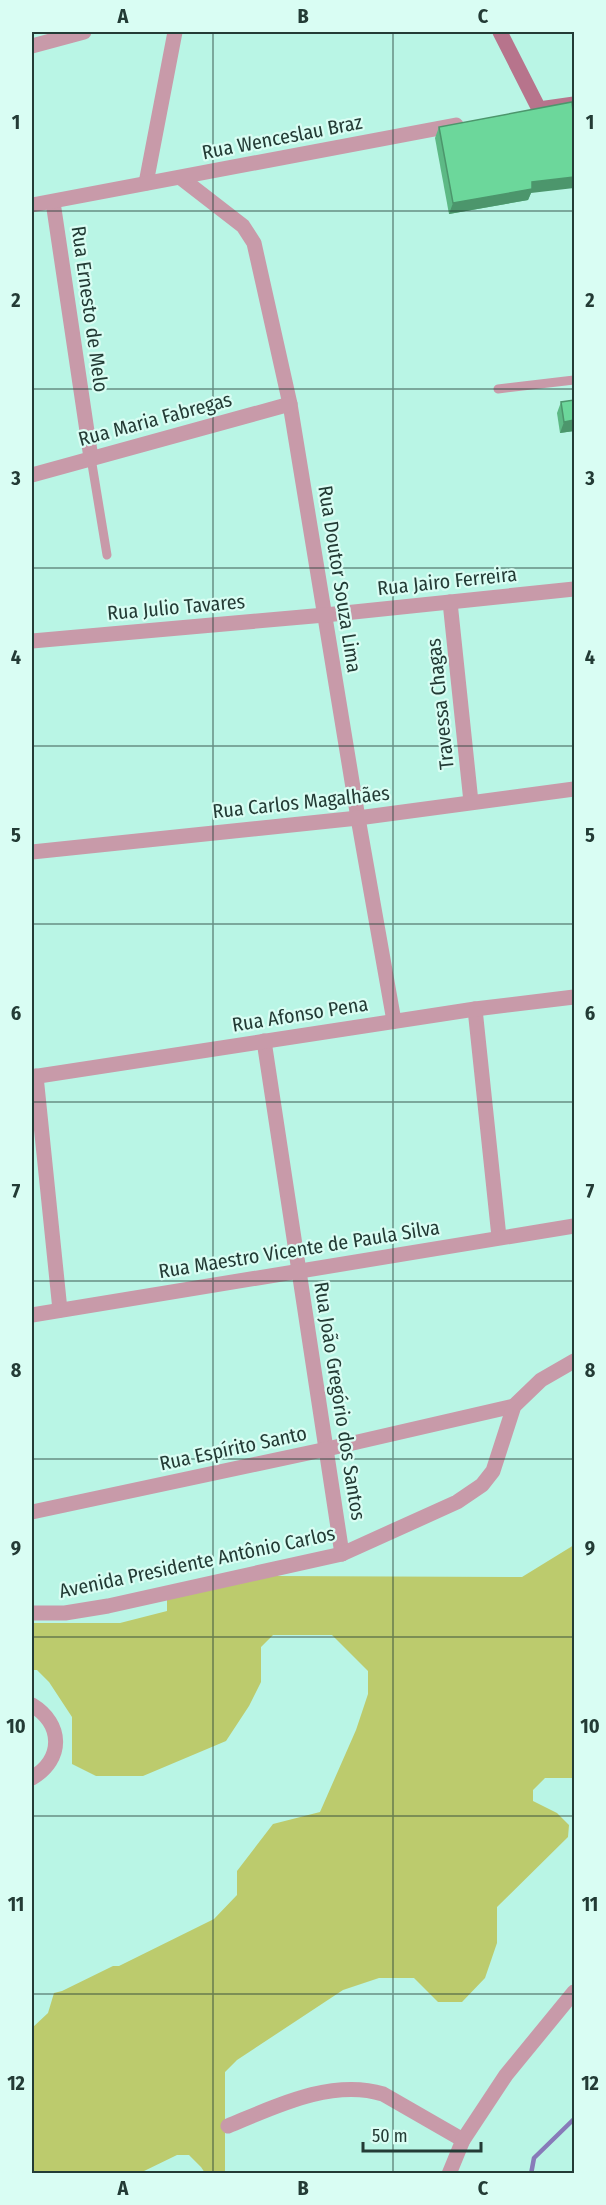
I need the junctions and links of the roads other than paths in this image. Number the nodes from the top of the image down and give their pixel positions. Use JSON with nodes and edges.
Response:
{"nodes":[{"id":1,"x":84,"y":32,"type":"edge"},
{"id":2,"x":174,"y":32,"type":"edge"},
{"id":3,"x":500,"y":32,"type":"edge"},
{"id":4,"x":32,"y":46,"type":"edge"},
{"id":5,"x":574,"y":104,"type":"edge"},
{"id":6,"x":470,"y":122,"type":"edge"},
{"id":7,"x":181,"y":178,"type":"junction"},
{"id":8,"x":146,"y":183,"type":"junction"},
{"id":9,"x":53,"y":202,"type":"junction"},
{"id":10,"x":32,"y":205,"type":"edge"},
{"id":11,"x":574,"y":380,"type":"edge"},
{"id":12,"x":498,"y":389,"type":"dead end"},
{"id":13,"x":290,"y":404,"type":"junction"},
{"id":14,"x":91,"y":458,"type":"junction"},
{"id":15,"x":32,"y":475,"type":"edge"},
{"id":16,"x":107,"y":555,"type":"dead end"},
{"id":17,"x":574,"y":589,"type":"edge"},
{"id":18,"x":450,"y":602,"type":"junction"},
{"id":19,"x":325,"y":615,"type":"junction"},
{"id":20,"x":32,"y":641,"type":"edge"},
{"id":21,"x":574,"y":789,"type":"edge"},
{"id":22,"x":471,"y":802,"type":"junction"},
{"id":23,"x":358,"y":818,"type":"junction"},
{"id":24,"x":32,"y":852,"type":"edge"},
{"id":25,"x":574,"y":997,"type":"edge"},
{"id":26,"x":475,"y":1009,"type":"junction"},
{"id":27,"x":394,"y":1021,"type":"junction"},
{"id":28,"x":264,"y":1041,"type":"junction"},
{"id":29,"x":34,"y":1076,"type":"edge"},
{"id":30,"x":574,"y":1226,"type":"edge"},
{"id":31,"x":499,"y":1237,"type":"junction"},
{"id":32,"x":299,"y":1271,"type":"junction"},
{"id":33,"x":60,"y":1310,"type":"junction"},
{"id":34,"x":32,"y":1315,"type":"edge"},
{"id":35,"x":574,"y":1361,"type":"edge"},
{"id":36,"x":514,"y":1406,"type":"junction"},
{"id":37,"x":327,"y":1449,"type":"junction"},
{"id":38,"x":32,"y":1512,"type":"edge"},
{"id":39,"x":342,"y":1554,"type":"junction"},
{"id":40,"x":32,"y":1613,"type":"edge"},
{"id":41,"x":32,"y":1705,"type":"edge"},
{"id":42,"x":32,"y":1778,"type":"edge"},
{"id":43,"x":574,"y":1992,"type":"edge"},
{"id":44,"x":228,"y":2126,"type":"dead end"},
{"id":45,"x":463,"y":2140,"type":"junction"},
{"id":46,"x":449,"y":2174,"type":"edge"}],
"edges":[{"from":1,"to":4,"type":"street"},
{"from":2,"to":8,"type":"street"},
{"from":3,"to":5,"type":"main road"},
{"from":6,"to":7,"type":"street","name":"Rua Wenceslau Braz"},
{"from":7,"to":8,"type":"street","name":"Rua Wenceslau Braz"},
{"from":7,"to":13,"type":"street","name":"Rua Doutor Souza Lima"},
{"from":8,"to":9,"type":"street","name":"Rua Wenceslau Braz"},
{"from":9,"to":10,"type":"street","name":"Rua Wenceslau Braz"},
{"from":9,"to":14,"type":"street","name":"Rua Ernesto de Melo"},
{"from":11,"to":12,"type":"lane"},
{"from":13,"to":14,"type":"street","name":"Rua Maria Fabregas"},
{"from":13,"to":19,"type":"street","name":"Rua Doutor Souza Lima"},
{"from":14,"to":15,"type":"street","name":"Rua Maria Fabregas"},
{"from":14,"to":16,"type":"lane"},
{"from":17,"to":18,"type":"street","name":"Rua Jairo Ferreira"},
{"from":18,"to":19,"type":"street","name":"Rua Jairo Ferreira"},
{"from":18,"to":22,"type":"street","name":"Travessa Chagas"},
{"from":19,"to":20,"type":"street","name":"Rua Julio Tavares"},
{"from":19,"to":23,"type":"street","name":"Rua Doutor Souza Lima"},
{"from":21,"to":22,"type":"street","name":"Rua Carlos Magalhães"},
{"from":22,"to":23,"type":"street","name":"Rua Carlos Magalhães"},
{"from":23,"to":24,"type":"street","name":"Rua Carlos Magalhães"},
{"from":23,"to":27,"type":"street","name":"Rua Doutor Souza Lima"},
{"from":25,"to":26,"type":"street","name":"Rua Afonso Pena"},
{"from":26,"to":27,"type":"street","name":"Rua Afonso Pena"},
{"from":26,"to":31,"type":"street"},
{"from":27,"to":28,"type":"street","name":"Rua Afonso Pena"},
{"from":28,"to":29,"type":"street","name":"Rua Afonso Pena"},
{"from":28,"to":32,"type":"street","name":"Rua João Gregório dos Santos"},
{"from":29,"to":33,"type":"street"},
{"from":30,"to":31,"type":"street","name":"Rua Maestro Vicente de Paula Silva"},
{"from":31,"to":32,"type":"street","name":"Rua Maestro Vicente de Paula Silva"},
{"from":32,"to":33,"type":"street","name":"Rua Maestro Vicente de Paula Silva"},
{"from":32,"to":37,"type":"street","name":"Rua João Gregório dos Santos"},
{"from":33,"to":34,"type":"street","name":"Rua Maestro Vicente de Paula Silva"},
{"from":35,"to":36,"type":"street","name":"Avenida Presidente Antônio Carlos"},
{"from":36,"to":37,"type":"street","name":"Rua Espírito Santo"},
{"from":36,"to":39,"type":"street","name":"Avenida Presidente Antônio Carlos"},
{"from":37,"to":38,"type":"street","name":"Rua Espírito Santo"},
{"from":37,"to":39,"type":"street","name":"Rua João Gregório dos Santos"},
{"from":39,"to":40,"type":"street","name":"Avenida Presidente Antônio Carlos"},
{"from":41,"to":42,"type":"street"},
{"from":43,"to":45,"type":"street"},
{"from":44,"to":45,"type":"street"},
{"from":45,"to":46,"type":"street"}]}
